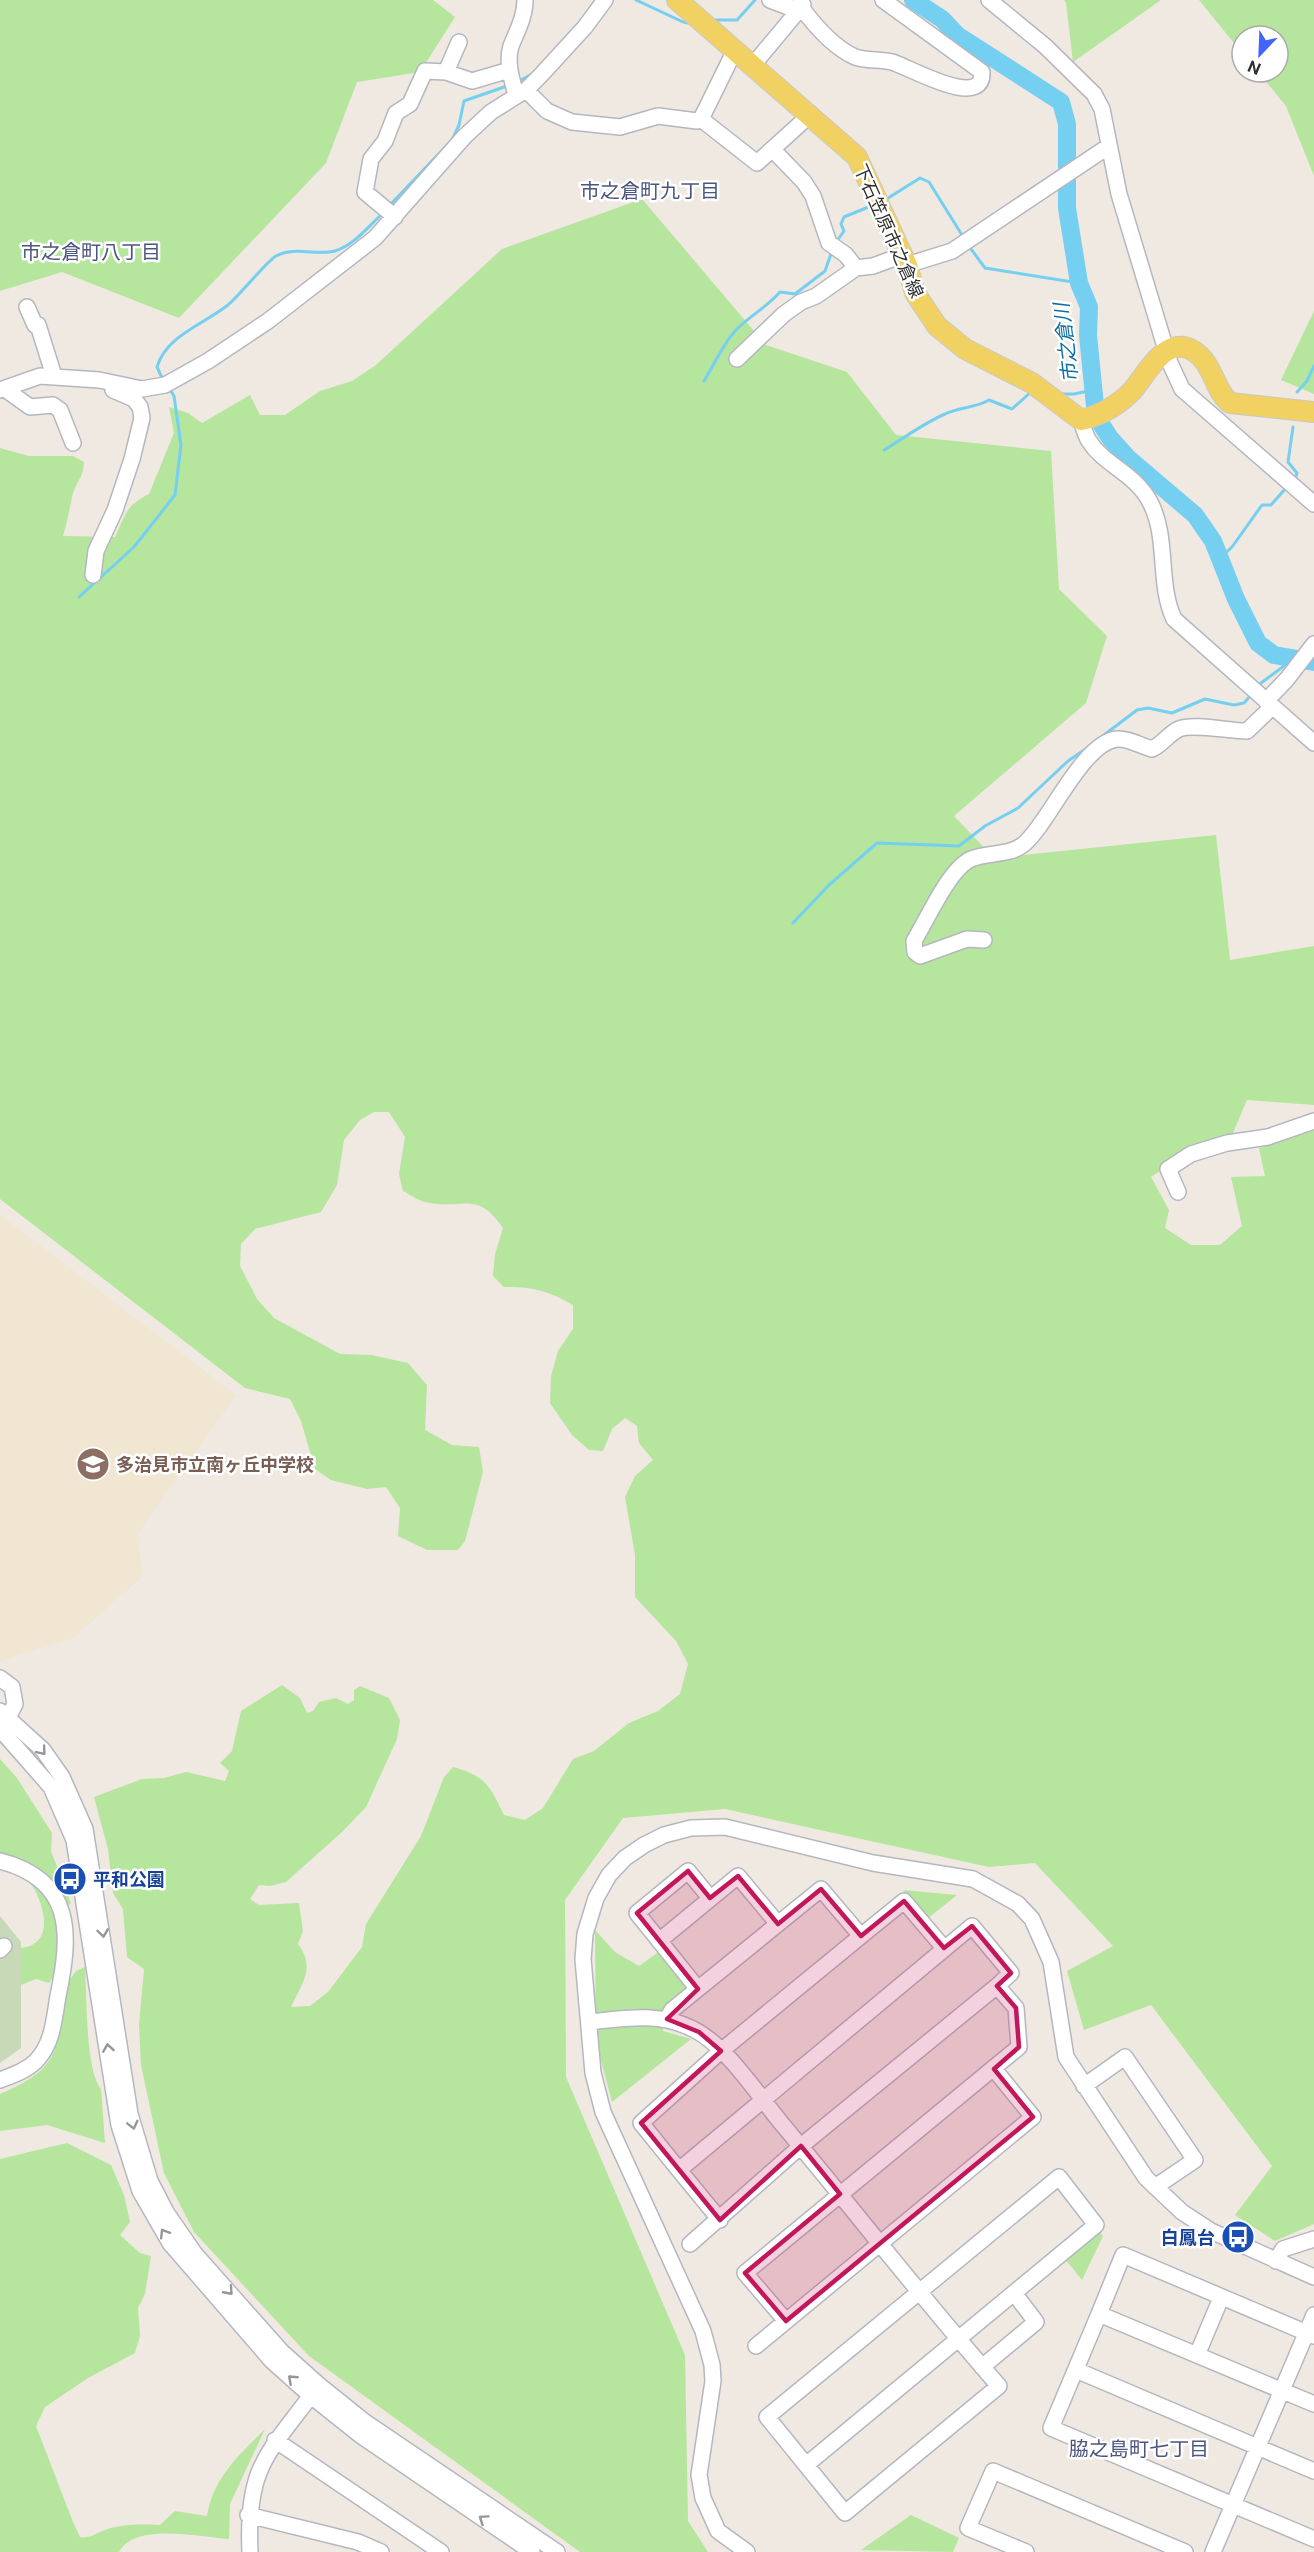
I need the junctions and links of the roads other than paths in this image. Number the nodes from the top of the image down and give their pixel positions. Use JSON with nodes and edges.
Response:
{"nodes":[{"id":1,"x":525,"y":0,"type":"edge"},
{"id":2,"x":677,"y":0,"type":"edge"},
{"id":3,"x":770,"y":0,"type":"edge"},
{"id":4,"x":883,"y":0,"type":"edge"},
{"id":5,"x":989,"y":0,"type":"edge"},
{"id":6,"x":604,"y":3,"type":"edge"},
{"id":7,"x":804,"y":4,"type":"edge"},
{"id":8,"x":459,"y":42,"type":"dead end"},
{"id":9,"x":735,"y":50,"type":"junction"},
{"id":10,"x":753,"y":65,"type":"junction"},
{"id":11,"x":510,"y":70,"type":"junction"},
{"id":12,"x":446,"y":72,"type":"junction"},
{"id":13,"x":521,"y":92,"type":"junction"},
{"id":14,"x":811,"y":114,"type":"junction"},
{"id":15,"x":701,"y":119,"type":"junction"},
{"id":16,"x":1109,"y":146,"type":"junction"},
{"id":17,"x":773,"y":150,"type":"junction"},
{"id":18,"x":395,"y":218,"type":"junction"},
{"id":19,"x":905,"y":260,"type":"junction"},
{"id":20,"x":856,"y":268,"type":"junction"},
{"id":21,"x":27,"y":307,"type":"dead end"},
{"id":22,"x":1166,"y":350,"type":"junction"},
{"id":23,"x":736,"y":359,"type":"dead end"},
{"id":24,"x":54,"y":376,"type":"junction"},
{"id":25,"x":99,"y":381,"type":"junction"},
{"id":26,"x":2,"y":390,"type":"edge"},
{"id":27,"x":1314,"y":412,"type":"edge"},
{"id":28,"x":1084,"y":419,"type":"junction"},
{"id":29,"x":73,"y":443,"type":"dead end"},
{"id":30,"x":1314,"y":504,"type":"edge"},
{"id":31,"x":93,"y":576,"type":"dead end"},
{"id":32,"x":1312,"y":646,"type":"edge"},
{"id":33,"x":1261,"y":698,"type":"junction"},
{"id":34,"x":1314,"y":743,"type":"edge"},
{"id":35,"x":984,"y":940,"type":"dead end"},
{"id":36,"x":1314,"y":1121,"type":"edge"},
{"id":37,"x":1178,"y":1192,"type":"dead end"},
{"id":38,"x":0,"y":1678,"type":"edge"},
{"id":39,"x":4,"y":1713,"type":"edge"},
{"id":40,"x":1,"y":1730,"type":"edge"},
{"id":41,"x":0,"y":1861,"type":"edge"},
{"id":42,"x":710,"y":1898,"type":"junction"},
{"id":43,"x":778,"y":1924,"type":"junction"},
{"id":44,"x":861,"y":1936,"type":"junction"},
{"id":45,"x":659,"y":1941,"type":"junction"},
{"id":46,"x":944,"y":1948,"type":"junction"},
{"id":47,"x":998,"y":1986,"type":"junction"},
{"id":48,"x":698,"y":1989,"type":"junction"},
{"id":49,"x":667,"y":2019,"type":"junction"},
{"id":50,"x":590,"y":2022,"type":"junction"},
{"id":51,"x":721,"y":2051,"type":"junction"},
{"id":52,"x":994,"y":2069,"type":"junction"},
{"id":53,"x":0,"y":2080,"type":"edge"},
{"id":54,"x":1084,"y":2086,"type":"junction"},
{"id":55,"x":761,"y":2099,"type":"junction"},
{"id":56,"x":801,"y":2146,"type":"junction"},
{"id":57,"x":679,"y":2170,"type":"junction"},
{"id":58,"x":1155,"y":2187,"type":"junction"},
{"id":59,"x":840,"y":2194,"type":"junction"},
{"id":60,"x":720,"y":2220,"type":"junction"},
{"id":61,"x":1314,"y":2239,"type":"edge"},
{"id":62,"x":879,"y":2243,"type":"junction"},
{"id":63,"x":690,"y":2244,"type":"dead end"},
{"id":64,"x":1276,"y":2261,"type":"junction"},
{"id":65,"x":1314,"y":2277,"type":"edge"},
{"id":66,"x":920,"y":2290,"type":"junction"},
{"id":67,"x":1014,"y":2294,"type":"junction"},
{"id":68,"x":1221,"y":2298,"type":"junction"},
{"id":69,"x":1099,"y":2314,"type":"junction"},
{"id":70,"x":1314,"y":2315,"type":"edge"},
{"id":71,"x":786,"y":2321,"type":"junction"},
{"id":72,"x":1310,"y":2334,"type":"edge"},
{"id":73,"x":959,"y":2339,"type":"junction"},
{"id":74,"x":756,"y":2346,"type":"dead end"},
{"id":75,"x":1197,"y":2355,"type":"junction"},
{"id":76,"x":982,"y":2367,"type":"junction"},
{"id":77,"x":1076,"y":2370,"type":"junction"},
{"id":78,"x":315,"y":2390,"type":"junction"},
{"id":79,"x":1282,"y":2391,"type":"junction"},
{"id":80,"x":1314,"y":2404,"type":"edge"},
{"id":81,"x":275,"y":2440,"type":"junction"},
{"id":82,"x":1258,"y":2448,"type":"junction"},
{"id":83,"x":806,"y":2465,"type":"junction"},
{"id":84,"x":1314,"y":2471,"type":"edge"},
{"id":85,"x":1234,"y":2505,"type":"junction"},
{"id":86,"x":248,"y":2516,"type":"junction"},
{"id":87,"x":1314,"y":2539,"type":"edge"},
{"id":88,"x":418,"y":2545,"type":"edge"},
{"id":89,"x":250,"y":2552,"type":"edge"},
{"id":90,"x":381,"y":2552,"type":"edge"},
{"id":91,"x":441,"y":2552,"type":"edge"},
{"id":92,"x":532,"y":2552,"type":"edge"},
{"id":93,"x":557,"y":2552,"type":"edge"},
{"id":94,"x":747,"y":2552,"type":"edge"},
{"id":95,"x":1026,"y":2552,"type":"edge"},
{"id":96,"x":1185,"y":2552,"type":"edge"},
{"id":97,"x":1213,"y":2552,"type":"edge"}],
"edges":[{"from":1,"to":11,"type":"street"},
{"from":2,"to":9,"type":"main road","name":"下石笠原市之倉線"},
{"from":3,"to":7,"type":"street"},
{"from":4,"to":7,"type":"street"},
{"from":5,"to":16,"type":"street"},
{"from":6,"to":13,"type":"street"},
{"from":7,"to":10,"type":"street"},
{"from":8,"to":12,"type":"street"},
{"from":9,"to":10,"type":"main road","name":"下石笠原市之倉線"},
{"from":9,"to":15,"type":"street"},
{"from":10,"to":14,"type":"main road","name":"下石笠原市之倉線"},
{"from":11,"to":12,"type":"street"},
{"from":11,"to":13,"type":"street"},
{"from":12,"to":18,"type":"street"},
{"from":13,"to":15,"type":"street"},
{"from":13,"to":18,"type":"street"},
{"from":14,"to":17,"type":"street"},
{"from":14,"to":19,"type":"main road","name":"下石笠原市之倉線"},
{"from":15,"to":17,"type":"street"},
{"from":16,"to":19,"type":"street"},
{"from":16,"to":22,"type":"street"},
{"from":17,"to":20,"type":"street"},
{"from":18,"to":25,"type":"street"},
{"from":19,"to":20,"type":"street"},
{"from":19,"to":28,"type":"main road","name":"下石笠原市之倉線"},
{"from":20,"to":23,"type":"street"},
{"from":21,"to":24,"type":"street"},
{"from":22,"to":27,"type":"main road"},
{"from":22,"to":28,"type":"main road"},
{"from":22,"to":30,"type":"street"},
{"from":24,"to":25,"type":"street"},
{"from":24,"to":26,"type":"street"},
{"from":25,"to":31,"type":"street"},
{"from":26,"to":29,"type":"street"},
{"from":28,"to":33,"type":"street"},
{"from":32,"to":33,"type":"street"},
{"from":33,"to":34,"type":"street"},
{"from":33,"to":35,"type":"street"},
{"from":36,"to":37,"type":"street"},
{"from":38,"to":39,"type":"street"},
{"from":39,"to":40,"type":"street"},
{"from":39,"to":78,"type":"street","one_way":true},
{"from":78,"to":40,"type":"street","one_way":true},
{"from":41,"to":53,"type":"street"},
{"from":42,"to":43,"type":"street"},
{"from":42,"to":45,"type":"street"},
{"from":42,"to":45,"type":"street"},
{"from":43,"to":44,"type":"street"},
{"from":43,"to":48,"type":"street"},
{"from":44,"to":46,"type":"street"},
{"from":44,"to":51,"type":"street"},
{"from":45,"to":48,"type":"street"},
{"from":46,"to":47,"type":"street"},
{"from":46,"to":55,"type":"street"},
{"from":47,"to":52,"type":"street"},
{"from":47,"to":56,"type":"street"},
{"from":48,"to":49,"type":"street"},
{"from":49,"to":50,"type":"street"},
{"from":49,"to":51,"type":"street"},
{"from":50,"to":54,"type":"street"},
{"from":50,"to":94,"type":"street"},
{"from":51,"to":55,"type":"street"},
{"from":51,"to":57,"type":"street"},
{"from":52,"to":59,"type":"street"},
{"from":52,"to":62,"type":"street"},
{"from":54,"to":58,"type":"street"},
{"from":54,"to":58,"type":"street"},
{"from":55,"to":56,"type":"street"},
{"from":55,"to":57,"type":"street"},
{"from":56,"to":59,"type":"street"},
{"from":56,"to":60,"type":"street"},
{"from":57,"to":60,"type":"street"},
{"from":58,"to":64,"type":"street"},
{"from":59,"to":62,"type":"street"},
{"from":59,"to":71,"type":"street"},
{"from":60,"to":63,"type":"street"},
{"from":61,"to":64,"type":"street"},
{"from":62,"to":66,"type":"street"},
{"from":62,"to":71,"type":"street"},
{"from":64,"to":65,"type":"street"},
{"from":66,"to":67,"type":"street"},
{"from":66,"to":73,"type":"street"},
{"from":66,"to":83,"type":"street"},
{"from":67,"to":73,"type":"street"},
{"from":67,"to":76,"type":"street"},
{"from":68,"to":69,"type":"street"},
{"from":68,"to":72,"type":"street"},
{"from":68,"to":75,"type":"street"},
{"from":69,"to":75,"type":"street"},
{"from":69,"to":77,"type":"street"},
{"from":70,"to":72,"type":"street"},
{"from":71,"to":74,"type":"street"},
{"from":72,"to":79,"type":"street"},
{"from":73,"to":76,"type":"street"},
{"from":73,"to":83,"type":"street"},
{"from":75,"to":79,"type":"street"},
{"from":76,"to":83,"type":"street"},
{"from":77,"to":82,"type":"street"},
{"from":77,"to":85,"type":"street"},
{"from":78,"to":81,"type":"street"},
{"from":92,"to":78,"type":"street","one_way":true},
{"from":78,"to":93,"type":"street"},
{"from":79,"to":80,"type":"street"},
{"from":79,"to":82,"type":"street"},
{"from":81,"to":86,"type":"street"},
{"from":81,"to":88,"type":"street"},
{"from":82,"to":84,"type":"street"},
{"from":82,"to":85,"type":"street"},
{"from":85,"to":87,"type":"street"},
{"from":85,"to":97,"type":"street"},
{"from":86,"to":89,"type":"street"},
{"from":86,"to":90,"type":"street"},
{"from":88,"to":91,"type":"street"},
{"from":95,"to":96,"type":"street"}]}
